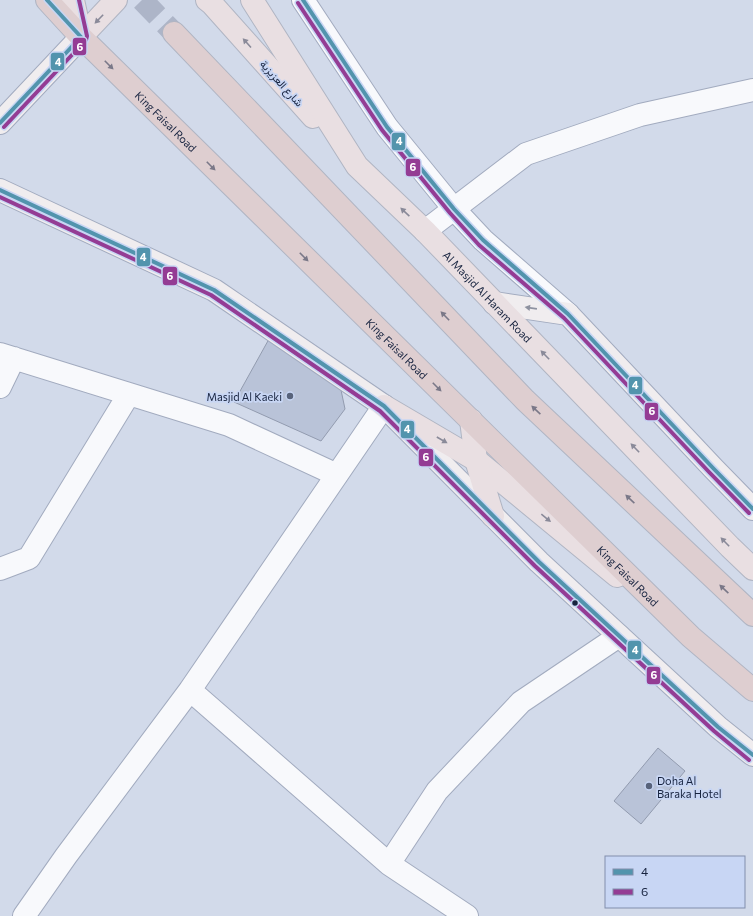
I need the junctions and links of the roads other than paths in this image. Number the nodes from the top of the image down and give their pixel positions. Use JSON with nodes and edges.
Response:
{"nodes":[{"id":1,"x":47,"y":0,"type":"edge"},
{"id":2,"x":73,"y":0,"type":"edge"},
{"id":3,"x":116,"y":0,"type":"edge"},
{"id":4,"x":207,"y":0,"type":"edge"},
{"id":5,"x":252,"y":0,"type":"edge"},
{"id":6,"x":303,"y":0,"type":"edge"},
{"id":7,"x":174,"y":33,"type":"tunnel mouth"},
{"id":8,"x":81,"y":37,"type":"junction"},
{"id":9,"x":753,"y":90,"type":"edge"},
{"id":10,"x":0,"y":123,"type":"edge"},
{"id":11,"x":357,"y":166,"type":"junction"},
{"id":12,"x":0,"y":190,"type":"edge"},
{"id":13,"x":454,"y":209,"type":"junction"},
{"id":14,"x":425,"y":231,"type":"junction"},
{"id":15,"x":494,"y":303,"type":"junction"},
{"id":16,"x":568,"y":314,"type":"junction"},
{"id":17,"x":7,"y":356,"type":"edge"},
{"id":18,"x":0,"y":387,"type":"edge"},
{"id":19,"x":129,"y":394,"type":"junction"},
{"id":20,"x":384,"y":406,"type":"junction"},
{"id":21,"x":470,"y":420,"type":"junction"},
{"id":22,"x":476,"y":460,"type":"junction"},
{"id":23,"x":337,"y":475,"type":"junction"},
{"id":24,"x":753,"y":509,"type":"edge"},
{"id":25,"x":493,"y":516,"type":"junction"},
{"id":26,"x":0,"y":569,"type":"edge"},
{"id":27,"x":753,"y":569,"type":"edge"},
{"id":28,"x":753,"y":615,"type":"edge"},
{"id":29,"x":619,"y":636,"type":"junction"},
{"id":30,"x":691,"y":637,"type":"junction"},
{"id":31,"x":190,"y":690,"type":"junction"},
{"id":32,"x":753,"y":690,"type":"edge"},
{"id":33,"x":753,"y":755,"type":"edge"},
{"id":34,"x":390,"y":864,"type":"junction"},
{"id":35,"x":24,"y":916,"type":"edge"},
{"id":36,"x":467,"y":916,"type":"edge"}],
"edges":[{"from":1,"to":8,"type":"highway","name":"King Faisal Road"},
{"from":2,"to":8,"type":"main road"},
{"from":3,"to":8,"type":"main road","one_way":true},
{"from":11,"to":4,"type":"main road","name":"شارع العزيزية","one_way":true},
{"from":5,"to":11,"type":"main road","name":"Al Masjid Al Haram Road"},
{"from":6,"to":13,"type":"street"},
{"from":28,"to":7,"type":"highway","one_way":true},
{"from":8,"to":10,"type":"street"},
{"from":8,"to":21,"type":"highway","name":"King Faisal Road","one_way":true},
{"from":9,"to":13,"type":"street"},
{"from":14,"to":11,"type":"main road","name":"Al Masjid Al Haram Road","one_way":true},
{"from":12,"to":20,"type":"street"},
{"from":13,"to":14,"type":"street"},
{"from":13,"to":16,"type":"street"},
{"from":14,"to":15,"type":"main road","name":"Al Masjid Al Haram Road"},
{"from":16,"to":15,"type":"street","one_way":true},
{"from":27,"to":15,"type":"main road","name":"Al Masjid Al Haram Road","one_way":true},
{"from":16,"to":24,"type":"street"},
{"from":17,"to":18,"type":"street"},
{"from":17,"to":19,"type":"street"},
{"from":19,"to":23,"type":"street"},
{"from":19,"to":26,"type":"street"},
{"from":20,"to":22,"type":"main road","one_way":true},
{"from":20,"to":23,"type":"street"},
{"from":20,"to":25,"type":"street"},
{"from":21,"to":22,"type":"main road"},
{"from":21,"to":30,"type":"highway","name":"King Faisal Road"},
{"from":22,"to":25,"type":"main road"},
{"from":22,"to":30,"type":"main road","one_way":true},
{"from":23,"to":31,"type":"street"},
{"from":25,"to":29,"type":"street"},
{"from":29,"to":33,"type":"street"},
{"from":29,"to":34,"type":"street"},
{"from":30,"to":32,"type":"highway","name":"King Faisal Road"},
{"from":31,"to":34,"type":"street"},
{"from":31,"to":35,"type":"street"},
{"from":34,"to":36,"type":"street"}]}
